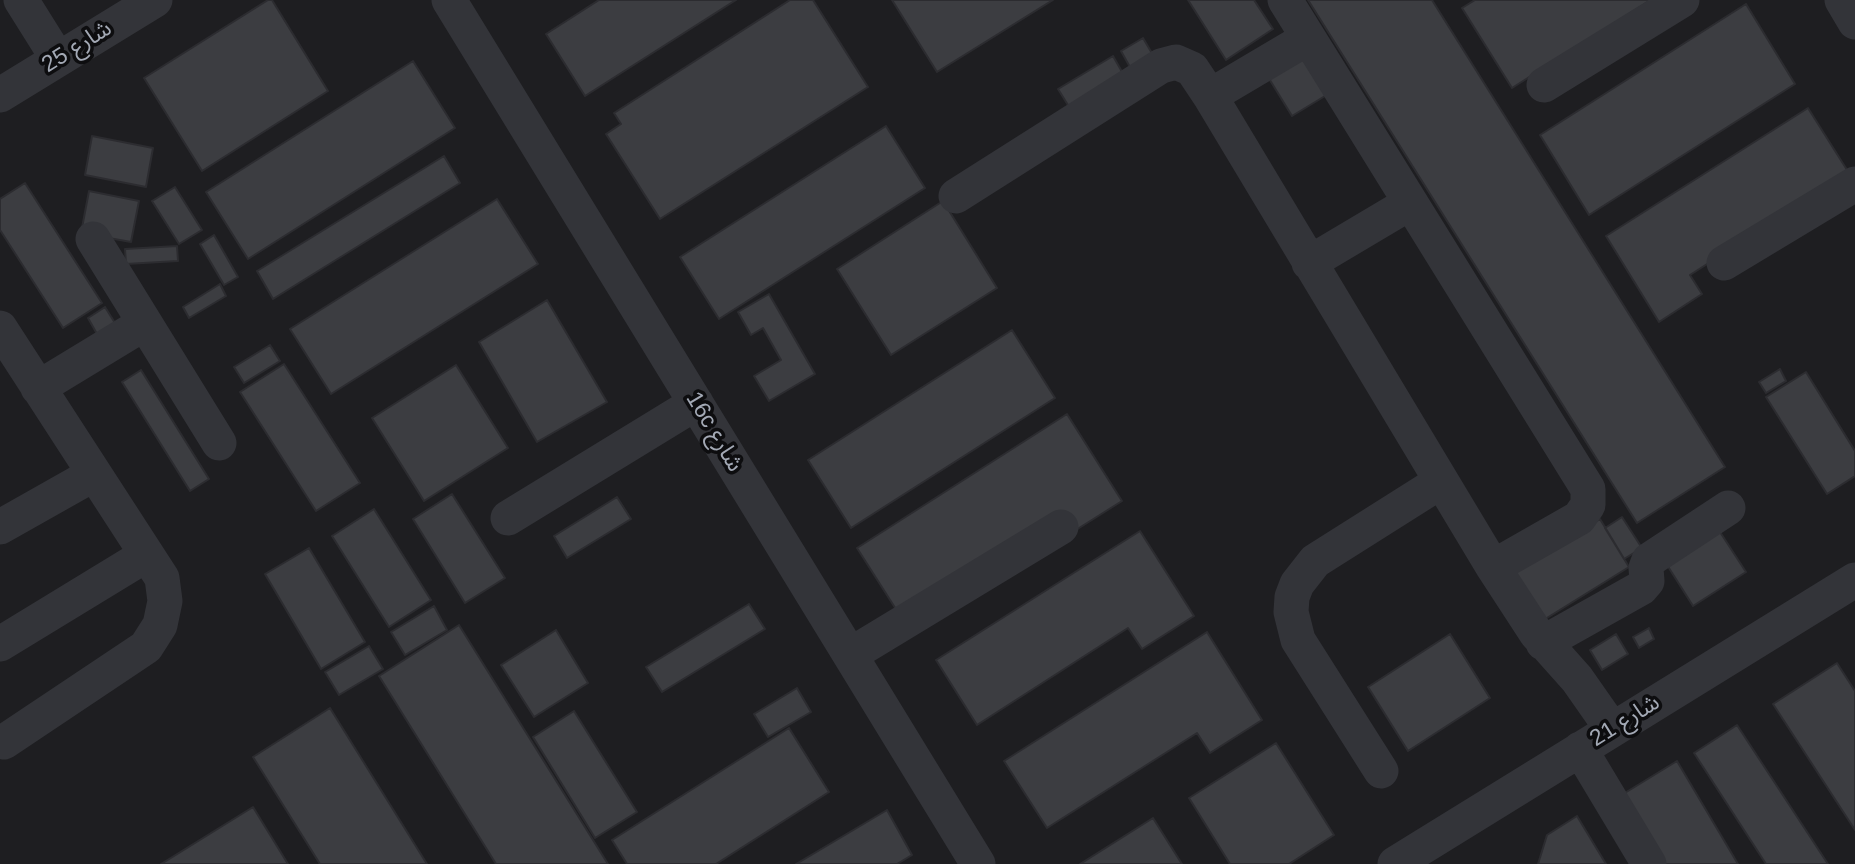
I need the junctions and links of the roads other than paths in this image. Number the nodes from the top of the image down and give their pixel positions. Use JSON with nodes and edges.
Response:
{"nodes":[{"id":1,"x":21,"y":0,"type":"edge"},
{"id":2,"x":155,"y":0,"type":"edge"},
{"id":3,"x":449,"y":0,"type":"edge"},
{"id":4,"x":1284,"y":0,"type":"edge"},
{"id":5,"x":1682,"y":0,"type":"edge"},
{"id":6,"x":1842,"y":0,"type":"edge"},
{"id":7,"x":1855,"y":22,"type":"edge"},
{"id":8,"x":1308,"y":38,"type":"junction"},
{"id":9,"x":58,"y":59,"type":"junction"},
{"id":10,"x":1544,"y":85,"type":"dead end"},
{"id":11,"x":0,"y":95,"type":"edge"},
{"id":12,"x":1210,"y":96,"type":"junction"},
{"id":13,"x":1855,"y":184,"type":"edge"},
{"id":14,"x":956,"y":196,"type":"dead end"},
{"id":15,"x":1410,"y":203,"type":"junction"},
{"id":16,"x":93,"y":239,"type":"dead end"},
{"id":17,"x":1310,"y":262,"type":"junction"},
{"id":18,"x":1724,"y":263,"type":"dead end"},
{"id":19,"x":145,"y":323,"type":"junction"},
{"id":20,"x":0,"y":328,"type":"edge"},
{"id":21,"x":38,"y":388,"type":"junction"},
{"id":22,"x":696,"y":402,"type":"junction"},
{"id":23,"x":219,"y":443,"type":"dead end"},
{"id":24,"x":94,"y":474,"type":"junction"},
{"id":25,"x":1440,"y":482,"type":"junction"},
{"id":26,"x":1728,"y":508,"type":"dead end"},
{"id":27,"x":508,"y":518,"type":"dead end"},
{"id":28,"x":0,"y":527,"type":"edge"},
{"id":29,"x":1061,"y":527,"type":"dead end"},
{"id":30,"x":146,"y":555,"type":"junction"},
{"id":31,"x":1493,"y":567,"type":"junction"},
{"id":32,"x":1855,"y":580,"type":"edge"},
{"id":33,"x":1544,"y":643,"type":"junction"},
{"id":34,"x":0,"y":644,"type":"edge"},
{"id":35,"x":850,"y":655,"type":"junction"},
{"id":36,"x":1612,"y":729,"type":"junction"},
{"id":37,"x":4,"y":742,"type":"dead end"},
{"id":38,"x":1580,"y":749,"type":"junction"},
{"id":39,"x":1381,"y":771,"type":"dead end"},
{"id":40,"x":1442,"y":852,"type":"edge"},
{"id":41,"x":978,"y":864,"type":"edge"},
{"id":42,"x":1395,"y":864,"type":"edge"},
{"id":43,"x":1649,"y":864,"type":"edge"}],
"edges":[{"from":1,"to":9,"type":"street"},
{"from":2,"to":9,"type":"street","name":"شارع 25"},
{"from":3,"to":22,"type":"street","name":"16c شارع"},
{"from":4,"to":8,"type":"street"},
{"from":5,"to":10,"type":"street"},
{"from":6,"to":7,"type":"street"},
{"from":8,"to":12,"type":"street"},
{"from":8,"to":15,"type":"street"},
{"from":9,"to":11,"type":"street","name":"شارع 25"},
{"from":12,"to":14,"type":"street"},
{"from":12,"to":17,"type":"street"},
{"from":13,"to":18,"type":"street"},
{"from":15,"to":17,"type":"street"},
{"from":15,"to":31,"type":"street"},
{"from":16,"to":19,"type":"street"},
{"from":17,"to":25,"type":"street"},
{"from":19,"to":21,"type":"street"},
{"from":19,"to":23,"type":"street"},
{"from":20,"to":21,"type":"street"},
{"from":21,"to":24,"type":"street"},
{"from":22,"to":27,"type":"street"},
{"from":22,"to":35,"type":"street","name":"16c شارع"},
{"from":24,"to":28,"type":"street"},
{"from":24,"to":30,"type":"street"},
{"from":25,"to":31,"type":"street"},
{"from":25,"to":39,"type":"street"},
{"from":26,"to":33,"type":"street"},
{"from":29,"to":35,"type":"street"},
{"from":30,"to":34,"type":"street"},
{"from":30,"to":37,"type":"street"},
{"from":31,"to":33,"type":"street"},
{"from":32,"to":36,"type":"street","name":"شارع 21"},
{"from":33,"to":36,"type":"street"},
{"from":35,"to":41,"type":"street","name":"16c شارع"},
{"from":36,"to":38,"type":"street","name":"شارع 21"},
{"from":38,"to":40,"type":"street","name":"شارع 21"},
{"from":38,"to":43,"type":"street"},
{"from":40,"to":42,"type":"street","name":"شارع 21"}]}
